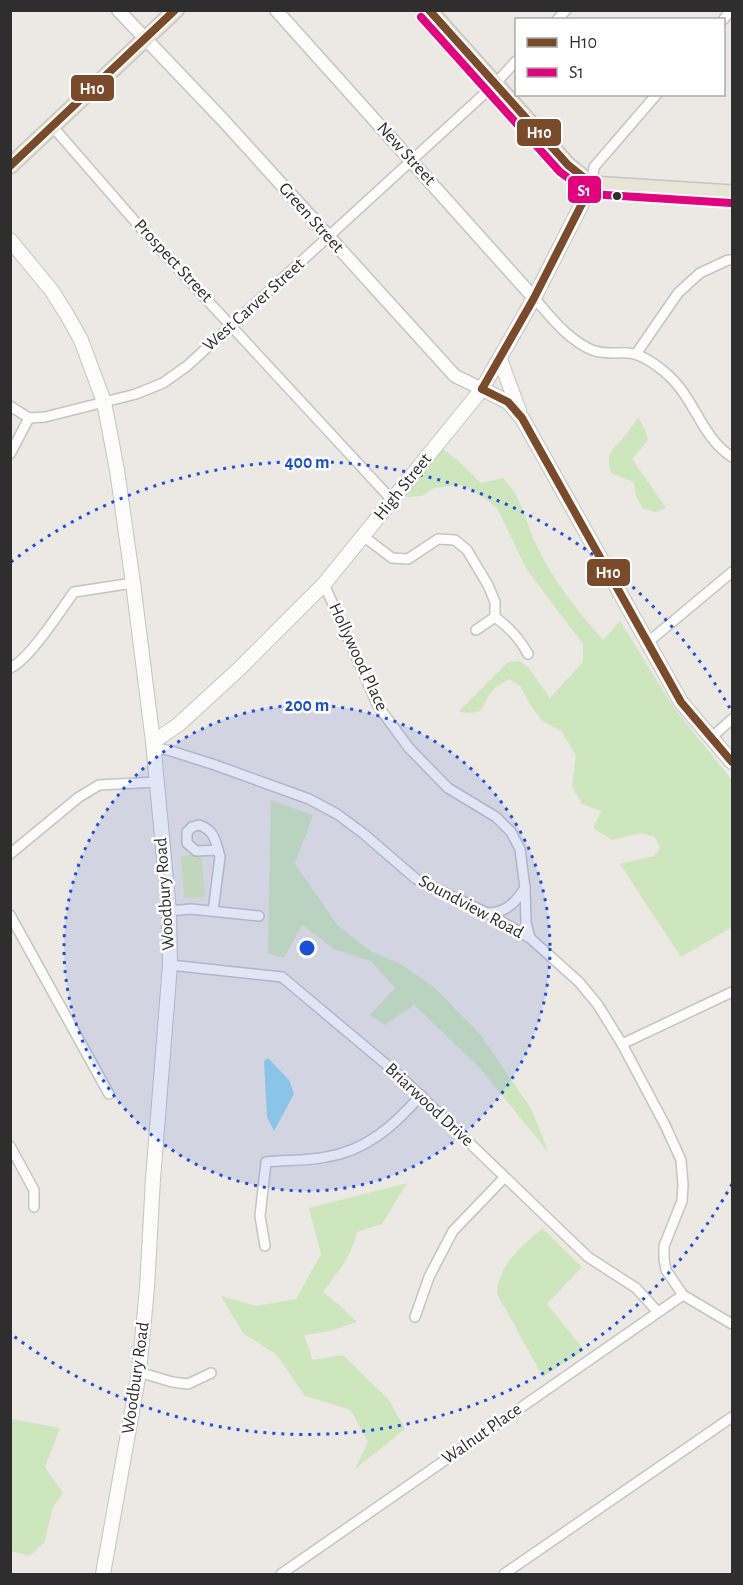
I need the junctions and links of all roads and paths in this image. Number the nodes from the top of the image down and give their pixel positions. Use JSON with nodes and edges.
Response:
{"nodes":[{"id":1,"x":118,"y":10,"type":"edge"},
{"id":2,"x":176,"y":10,"type":"edge"},
{"id":3,"x":276,"y":10,"type":"edge"},
{"id":4,"x":429,"y":10,"type":"edge"},
{"id":5,"x":147,"y":39,"type":"junction"},
{"id":6,"x":515,"y":62,"type":"edge"},
{"id":7,"x":495,"y":84,"type":"junction"},
{"id":8,"x":655,"y":96,"type":"edge"},
{"id":9,"x":52,"y":127,"type":"junction"},
{"id":10,"x":411,"y":160,"type":"junction"},
{"id":11,"x":10,"y":166,"type":"edge"},
{"id":12,"x":592,"y":184,"type":"junction"},
{"id":13,"x":732,"y":193,"type":"edge"},
{"id":14,"x":328,"y":237,"type":"junction"},
{"id":15,"x":10,"y":240,"type":"edge"},
{"id":16,"x":732,"y":260,"type":"edge"},
{"id":17,"x":534,"y":298,"type":"junction"},
{"id":18,"x":232,"y":326,"type":"junction"},
{"id":19,"x":636,"y":354,"type":"junction"},
{"id":20,"x":500,"y":359,"type":"junction"},
{"id":21,"x":482,"y":389,"type":"junction"},
{"id":22,"x":104,"y":402,"type":"junction"},
{"id":23,"x":10,"y":406,"type":"edge"},
{"id":24,"x":29,"y":418,"type":"junction"},
{"id":25,"x":522,"y":418,"type":"junction"},
{"id":26,"x":10,"y":454,"type":"edge"},
{"id":27,"x":732,"y":457,"type":"edge"},
{"id":28,"x":392,"y":500,"type":"junction"},
{"id":29,"x":363,"y":536,"type":"junction"},
{"id":30,"x":732,"y":572,"type":"edge"},
{"id":31,"x":133,"y":583,"type":"junction"},
{"id":32,"x":324,"y":584,"type":"junction"},
{"id":33,"x":495,"y":617,"type":"junction"},
{"id":34,"x":476,"y":630,"type":"dead end"},
{"id":35,"x":647,"y":643,"type":"junction"},
{"id":36,"x":528,"y":654,"type":"dead end"},
{"id":37,"x":10,"y":668,"type":"edge"},
{"id":38,"x":732,"y":719,"type":"edge"},
{"id":39,"x":711,"y":738,"type":"junction"},
{"id":40,"x":153,"y":745,"type":"junction"},
{"id":41,"x":732,"y":762,"type":"edge"},
{"id":42,"x":156,"y":782,"type":"junction"},
{"id":43,"x":218,"y":850,"type":"dead end"},
{"id":44,"x":10,"y":854,"type":"edge"},
{"id":45,"x":525,"y":888,"type":"junction"},
{"id":46,"x":169,"y":910,"type":"junction"},
{"id":47,"x":213,"y":911,"type":"junction"},
{"id":48,"x":487,"y":913,"type":"junction"},
{"id":49,"x":10,"y":915,"type":"edge"},
{"id":50,"x":259,"y":916,"type":"dead end"},
{"id":51,"x":530,"y":938,"type":"junction"},
{"id":52,"x":170,"y":965,"type":"junction"},
{"id":53,"x":732,"y":992,"type":"edge"},
{"id":54,"x":622,"y":1044,"type":"junction"},
{"id":55,"x":109,"y":1094,"type":"dead end"},
{"id":56,"x":421,"y":1095,"type":"junction"},
{"id":57,"x":10,"y":1146,"type":"edge"},
{"id":58,"x":504,"y":1178,"type":"junction"},
{"id":59,"x":34,"y":1207,"type":"dead end"},
{"id":60,"x":265,"y":1246,"type":"dead end"},
{"id":61,"x":683,"y":1294,"type":"junction"},
{"id":62,"x":657,"y":1311,"type":"junction"},
{"id":63,"x":415,"y":1317,"type":"dead end"},
{"id":64,"x":732,"y":1324,"type":"edge"},
{"id":65,"x":139,"y":1372,"type":"junction"},
{"id":66,"x":211,"y":1373,"type":"dead end"},
{"id":67,"x":732,"y":1417,"type":"edge"},
{"id":68,"x":103,"y":1575,"type":"edge"},
{"id":69,"x":281,"y":1575,"type":"edge"},
{"id":70,"x":504,"y":1575,"type":"edge"}],
"edges":[{"from":1,"to":5,"type":"street","name":"Green Street"},
{"from":2,"to":5,"type":"main road"},
{"from":3,"to":10,"type":"street","name":"New Street"},
{"from":4,"to":7,"type":"main road"},
{"from":5,"to":9,"type":"main road"},
{"from":5,"to":14,"type":"street","name":"Green Street"},
{"from":6,"to":7,"type":"street","name":"West Carver Street"},
{"from":7,"to":10,"type":"street","name":"West Carver Street"},
{"from":7,"to":12,"type":"main road"},
{"from":8,"to":12,"type":"street"},
{"from":9,"to":11,"type":"main road"},
{"from":9,"to":18,"type":"street","name":"Prospect Street"},
{"from":10,"to":14,"type":"street","name":"West Carver Street"},
{"from":10,"to":17,"type":"street","name":"New Street"},
{"from":12,"to":13,"type":"main road"},
{"from":12,"to":17,"type":"main road","name":"High Street"},
{"from":14,"to":18,"type":"street","name":"West Carver Street"},
{"from":14,"to":21,"type":"street","name":"Green Street"},
{"from":15,"to":22,"type":"main road","name":"Woodbury Road"},
{"from":16,"to":19,"type":"street"},
{"from":17,"to":19,"type":"street"},
{"from":17,"to":20,"type":"main road","name":"High Street"},
{"from":18,"to":22,"type":"street","name":"West Carver Street"},
{"from":18,"to":28,"type":"street","name":"Prospect Street"},
{"from":19,"to":27,"type":"street"},
{"from":20,"to":21,"type":"main road","name":"High Street"},
{"from":20,"to":25,"type":"main road"},
{"from":21,"to":25,"type":"main road"},
{"from":21,"to":28,"type":"main road","name":"High Street"},
{"from":22,"to":24,"type":"street","name":"West Carver Street"},
{"from":22,"to":31,"type":"main road","name":"Woodbury Road"},
{"from":23,"to":24,"type":"street"},
{"from":24,"to":26,"type":"street"},
{"from":25,"to":35,"type":"main road"},
{"from":28,"to":29,"type":"main road","name":"High Street"},
{"from":29,"to":32,"type":"main road","name":"High Street"},
{"from":29,"to":33,"type":"street"},
{"from":30,"to":35,"type":"street"},
{"from":31,"to":37,"type":"street"},
{"from":31,"to":40,"type":"main road","name":"Woodbury Road"},
{"from":32,"to":40,"type":"main road","name":"High Street"},
{"from":32,"to":45,"type":"street","name":"Hollywood Place"},
{"from":33,"to":34,"type":"street"},
{"from":33,"to":36,"type":"street"},
{"from":35,"to":39,"type":"main road"},
{"from":38,"to":39,"type":"street"},
{"from":39,"to":41,"type":"main road"},
{"from":40,"to":42,"type":"main road","name":"Woodbury Road"},
{"from":40,"to":48,"type":"street","name":"Soundview Road"},
{"from":42,"to":44,"type":"street"},
{"from":42,"to":46,"type":"main road","name":"Woodbury Road"},
{"from":43,"to":47,"type":"street"},
{"from":45,"to":48,"type":"street"},
{"from":45,"to":51,"type":"street","name":"Hollywood Place"},
{"from":46,"to":47,"type":"street"},
{"from":46,"to":52,"type":"main road","name":"Woodbury Road"},
{"from":47,"to":50,"type":"street"},
{"from":48,"to":51,"type":"street","name":"Soundview Road"},
{"from":49,"to":55,"type":"street"},
{"from":51,"to":54,"type":"street","name":"Soundview Road"},
{"from":52,"to":56,"type":"street","name":"Briarwood Drive"},
{"from":52,"to":65,"type":"main road","name":"Woodbury Road"},
{"from":53,"to":54,"type":"street"},
{"from":54,"to":61,"type":"street","name":"Soundview Road"},
{"from":56,"to":58,"type":"street","name":"Briarwood Drive"},
{"from":56,"to":60,"type":"street"},
{"from":57,"to":59,"type":"street"},
{"from":58,"to":62,"type":"street","name":"Briarwood Drive"},
{"from":58,"to":63,"type":"street"},
{"from":61,"to":62,"type":"street","name":"Walnut Place"},
{"from":61,"to":64,"type":"street","name":"Soundview Road"},
{"from":62,"to":69,"type":"street","name":"Walnut Place"},
{"from":65,"to":66,"type":"street"},
{"from":65,"to":68,"type":"main road","name":"Woodbury Road"},
{"from":67,"to":70,"type":"street"}]}
